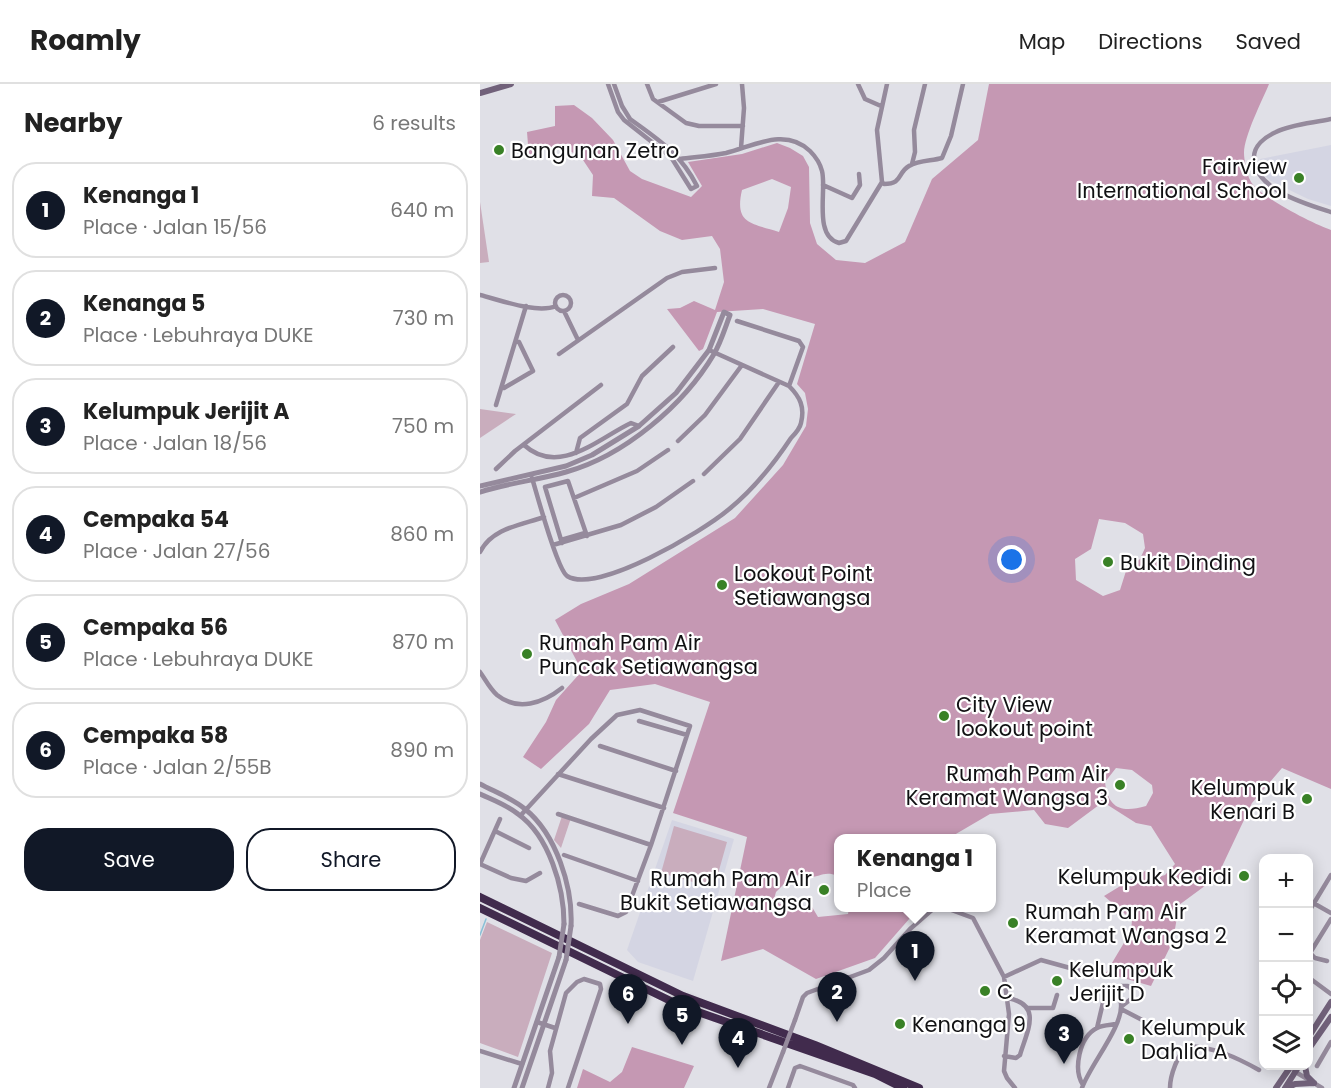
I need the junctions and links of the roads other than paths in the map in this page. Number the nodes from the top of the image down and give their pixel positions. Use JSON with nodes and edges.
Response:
{"nodes":[{"id":1,"x":511,"y":84,"type":"edge"},
{"id":2,"x":608,"y":84,"type":"edge"},
{"id":3,"x":614,"y":84,"type":"edge"},
{"id":4,"x":647,"y":84,"type":"edge"},
{"id":5,"x":716,"y":84,"type":"edge"},
{"id":6,"x":742,"y":84,"type":"edge"},
{"id":7,"x":858,"y":84,"type":"edge"},
{"id":8,"x":886,"y":84,"type":"edge"},
{"id":9,"x":925,"y":84,"type":"edge"},
{"id":10,"x":963,"y":84,"type":"edge"},
{"id":11,"x":480,"y":93,"type":"edge"},
{"id":12,"x":658,"y":102,"type":"junction"},
{"id":13,"x":881,"y":106,"type":"junction"},
{"id":14,"x":1331,"y":120,"type":"edge"},
{"id":15,"x":743,"y":126,"type":"junction"},
{"id":16,"x":741,"y":148,"type":"junction"},
{"id":17,"x":680,"y":159,"type":"junction"},
{"id":18,"x":912,"y":164,"type":"junction"},
{"id":19,"x":859,"y":174,"type":"dead end"},
{"id":20,"x":882,"y":182,"type":"junction"},
{"id":21,"x":823,"y":185,"type":"junction"},
{"id":22,"x":1331,"y":212,"type":"edge"},
{"id":23,"x":715,"y":268,"type":"dead end"},
{"id":24,"x":480,"y":295,"type":"edge"},
{"id":25,"x":526,"y":306,"type":"junction"},
{"id":26,"x":556,"y":306,"type":"junction"},
{"id":27,"x":564,"y":311,"type":"junction"},
{"id":28,"x":737,"y":321,"type":"dead end"},
{"id":29,"x":578,"y":340,"type":"junction"},
{"id":30,"x":516,"y":341,"type":"junction"},
{"id":31,"x":673,"y":347,"type":"dead end"},
{"id":32,"x":712,"y":352,"type":"junction"},
{"id":33,"x":559,"y":354,"type":"dead end"},
{"id":34,"x":742,"y":365,"type":"junction"},
{"id":35,"x":779,"y":382,"type":"junction"},
{"id":36,"x":601,"y":385,"type":"dead end"},
{"id":37,"x":789,"y":386,"type":"junction"},
{"id":38,"x":501,"y":388,"type":"junction"},
{"id":39,"x":496,"y":405,"type":"dead end"},
{"id":40,"x":639,"y":426,"type":"junction"},
{"id":41,"x":678,"y":441,"type":"dead end"},
{"id":42,"x":524,"y":445,"type":"junction"},
{"id":43,"x":668,"y":450,"type":"dead end"},
{"id":44,"x":576,"y":453,"type":"junction"},
{"id":45,"x":496,"y":468,"type":"dead end"},
{"id":46,"x":704,"y":474,"type":"dead end"},
{"id":47,"x":532,"y":477,"type":"junction"},
{"id":48,"x":693,"y":481,"type":"dead end"},
{"id":49,"x":480,"y":486,"type":"edge"},
{"id":50,"x":480,"y":492,"type":"edge"},
{"id":51,"x":574,"y":498,"type":"junction"},
{"id":52,"x":544,"y":517,"type":"junction"},
{"id":53,"x":586,"y":534,"type":"junction"},
{"id":54,"x":561,"y":541,"type":"junction"},
{"id":55,"x":553,"y":546,"type":"junction"},
{"id":56,"x":480,"y":552,"type":"edge"},
{"id":57,"x":480,"y":672,"type":"edge"},
{"id":58,"x":561,"y":688,"type":"dead end"},
{"id":59,"x":639,"y":721,"type":"dead end"},
{"id":60,"x":687,"y":735,"type":"junction"},
{"id":61,"x":600,"y":746,"type":"dead end"},
{"id":62,"x":676,"y":771,"type":"junction"},
{"id":63,"x":558,"y":774,"type":"junction"},
{"id":64,"x":480,"y":784,"type":"edge"},
{"id":65,"x":480,"y":794,"type":"edge"},
{"id":66,"x":663,"y":808,"type":"junction"},
{"id":67,"x":526,"y":809,"type":"junction"},
{"id":68,"x":558,"y":814,"type":"dead end"},
{"id":69,"x":520,"y":815,"type":"junction"},
{"id":70,"x":500,"y":819,"type":"dead end"},
{"id":71,"x":495,"y":831,"type":"junction"},
{"id":72,"x":651,"y":845,"type":"junction"},
{"id":73,"x":529,"y":848,"type":"dead end"},
{"id":74,"x":564,"y":855,"type":"dead end"},
{"id":75,"x":480,"y":864,"type":"edge"},
{"id":76,"x":540,"y":873,"type":"dead end"},
{"id":77,"x":1331,"y":875,"type":"edge"},
{"id":78,"x":638,"y":881,"type":"junction"},
{"id":79,"x":480,"y":897,"type":"edge"},
{"id":80,"x":579,"y":904,"type":"dead end"},
{"id":81,"x":1315,"y":904,"type":"junction"},
{"id":82,"x":480,"y":908,"type":"edge"},
{"id":83,"x":1312,"y":908,"type":"edge"},
{"id":84,"x":930,"y":912,"type":"edge"},
{"id":85,"x":957,"y":912,"type":"edge"},
{"id":86,"x":1331,"y":913,"type":"edge"},
{"id":87,"x":1331,"y":919,"type":"edge"},
{"id":88,"x":1327,"y":961,"type":"dead end"},
{"id":89,"x":1081,"y":971,"type":"dead end"},
{"id":90,"x":1004,"y":977,"type":"junction"},
{"id":91,"x":1313,"y":981,"type":"edge"},
{"id":92,"x":1106,"y":990,"type":"dead end"},
{"id":93,"x":1331,"y":994,"type":"edge"},
{"id":94,"x":1057,"y":995,"type":"dead end"},
{"id":95,"x":1008,"y":998,"type":"junction"},
{"id":96,"x":1331,"y":1002,"type":"edge"},
{"id":97,"x":1028,"y":1008,"type":"junction"},
{"id":98,"x":1331,"y":1017,"type":"edge"},
{"id":99,"x":537,"y":1022,"type":"junction"},
{"id":100,"x":1117,"y":1023,"type":"junction"},
{"id":101,"x":1148,"y":1023,"type":"dead end"},
{"id":102,"x":544,"y":1024,"type":"junction"},
{"id":103,"x":555,"y":1028,"type":"junction"},
{"id":104,"x":1097,"y":1028,"type":"junction"},
{"id":105,"x":1313,"y":1030,"type":"edge"},
{"id":106,"x":1331,"y":1042,"type":"edge"},
{"id":107,"x":1313,"y":1043,"type":"edge"},
{"id":108,"x":480,"y":1051,"type":"edge"},
{"id":109,"x":1004,"y":1056,"type":"junction"},
{"id":110,"x":522,"y":1064,"type":"junction"},
{"id":111,"x":1317,"y":1066,"type":"dead end"},
{"id":112,"x":1259,"y":1070,"type":"dead end"},
{"id":113,"x":1292,"y":1070,"type":"edge"},
{"id":114,"x":1293,"y":1070,"type":"edge"},
{"id":115,"x":1297,"y":1070,"type":"edge"},
{"id":116,"x":1306,"y":1070,"type":"edge"},
{"id":117,"x":875,"y":1074,"type":"junction"},
{"id":118,"x":1314,"y":1083,"type":"junction"},
{"id":119,"x":1082,"y":1087,"type":"edge"},
{"id":120,"x":514,"y":1088,"type":"edge"},
{"id":121,"x":522,"y":1088,"type":"edge"},
{"id":122,"x":548,"y":1088,"type":"edge"},
{"id":123,"x":568,"y":1088,"type":"edge"},
{"id":124,"x":769,"y":1088,"type":"edge"},
{"id":125,"x":788,"y":1088,"type":"edge"},
{"id":126,"x":855,"y":1088,"type":"edge"},
{"id":127,"x":896,"y":1088,"type":"edge"},
{"id":128,"x":903,"y":1088,"type":"edge"},
{"id":129,"x":919,"y":1088,"type":"edge"},
{"id":130,"x":1015,"y":1088,"type":"edge"},
{"id":131,"x":1170,"y":1088,"type":"edge"},
{"id":132,"x":1276,"y":1088,"type":"edge"},
{"id":133,"x":1286,"y":1088,"type":"edge"},
{"id":134,"x":1322,"y":1088,"type":"edge"}],
"edges":[{"from":1,"to":11,"type":"main road"},
{"from":2,"to":17,"type":"street"},
{"from":3,"to":17,"type":"street"},
{"from":4,"to":12,"type":"street"},
{"from":5,"to":12,"type":"street"},
{"from":6,"to":15,"type":"street"},
{"from":7,"to":13,"type":"street"},
{"from":8,"to":13,"type":"street"},
{"from":9,"to":18,"type":"street"},
{"from":10,"to":18,"type":"street"},
{"from":12,"to":15,"type":"street"},
{"from":13,"to":20,"type":"street"},
{"from":14,"to":22,"type":"street"},
{"from":15,"to":16,"type":"street"},
{"from":16,"to":17,"type":"street"},
{"from":16,"to":21,"type":"street"},
{"from":18,"to":20,"type":"street"},
{"from":19,"to":21,"type":"street"},
{"from":20,"to":21,"type":"street"},
{"from":23,"to":29,"type":"street"},
{"from":24,"to":25,"type":"street"},
{"from":25,"to":26,"type":"street"},
{"from":25,"to":30,"type":"street"},
{"from":26,"to":27,"type":"street"},
{"from":26,"to":27,"type":"street"},
{"from":27,"to":29,"type":"street"},
{"from":28,"to":37,"type":"street"},
{"from":29,"to":33,"type":"street"},
{"from":30,"to":38,"type":"street"},
{"from":30,"to":38,"type":"street"},
{"from":31,"to":44,"type":"street"},
{"from":32,"to":32,"type":"street"},
{"from":32,"to":34,"type":"street"},
{"from":32,"to":40,"type":"street"},
{"from":32,"to":47,"type":"street"},
{"from":34,"to":35,"type":"street"},
{"from":34,"to":41,"type":"street"},
{"from":35,"to":37,"type":"street"},
{"from":35,"to":46,"type":"street"},
{"from":36,"to":42,"type":"street"},
{"from":37,"to":55,"type":"street"},
{"from":38,"to":39,"type":"street"},
{"from":40,"to":44,"type":"street"},
{"from":40,"to":47,"type":"street"},
{"from":42,"to":44,"type":"street"},
{"from":42,"to":45,"type":"street"},
{"from":43,"to":51,"type":"street"},
{"from":47,"to":49,"type":"street"},
{"from":47,"to":50,"type":"street"},
{"from":47,"to":52,"type":"street"},
{"from":48,"to":53,"type":"street"},
{"from":51,"to":53,"type":"street"},
{"from":51,"to":54,"type":"street"},
{"from":52,"to":55,"type":"street"},
{"from":52,"to":56,"type":"street"},
{"from":53,"to":54,"type":"street"},
{"from":54,"to":55,"type":"street"},
{"from":57,"to":58,"type":"street"},
{"from":59,"to":60,"type":"street"},
{"from":60,"to":62,"type":"street"},
{"from":60,"to":63,"type":"street"},
{"from":61,"to":62,"type":"street"},
{"from":62,"to":66,"type":"street"},
{"from":63,"to":66,"type":"street"},
{"from":63,"to":67,"type":"street"},
{"from":64,"to":67,"type":"street"},
{"from":65,"to":69,"type":"street"},
{"from":66,"to":72,"type":"street"},
{"from":67,"to":69,"type":"street"},
{"from":67,"to":102,"type":"street","bridge":true},
{"from":68,"to":72,"type":"street"},
{"from":69,"to":99,"type":"street","bridge":true},
{"from":70,"to":71,"type":"street"},
{"from":71,"to":73,"type":"street"},
{"from":71,"to":75,"type":"street"},
{"from":72,"to":78,"type":"street"},
{"from":74,"to":78,"type":"street"},
{"from":75,"to":76,"type":"street"},
{"from":77,"to":81,"type":"street"},
{"from":78,"to":80,"type":"street"},
{"from":79,"to":129,"type":"highway"},
{"from":81,"to":83,"type":"street"},
{"from":81,"to":86,"type":"street"},
{"from":82,"to":117,"type":"highway"},
{"from":84,"to":124,"type":"street","bridge":true},
{"from":85,"to":90,"type":"street"},
{"from":87,"to":88,"type":"street"},
{"from":89,"to":90,"type":"street"},
{"from":90,"to":95,"type":"street"},
{"from":91,"to":93,"type":"street"},
{"from":92,"to":104,"type":"street"},
{"from":94,"to":97,"type":"street"},
{"from":95,"to":97,"type":"street"},
{"from":95,"to":109,"type":"street"},
{"from":96,"to":105,"type":"main road"},
{"from":97,"to":109,"type":"street"},
{"from":98,"to":107,"type":"main road"},
{"from":99,"to":102,"type":"street"},
{"from":99,"to":110,"type":"street"},
{"from":100,"to":101,"type":"street"},
{"from":100,"to":104,"type":"street"},
{"from":100,"to":119,"type":"street"},
{"from":102,"to":103,"type":"street"},
{"from":102,"to":121,"type":"street"},
{"from":103,"to":122,"type":"street"},
{"from":103,"to":123,"type":"street"},
{"from":104,"to":119,"type":"street"},
{"from":106,"to":111,"type":"street"},
{"from":108,"to":110,"type":"street"},
{"from":109,"to":130,"type":"street"},
{"from":110,"to":120,"type":"street"},
{"from":112,"to":131,"type":"street"},
{"from":113,"to":132,"type":"main road"},
{"from":114,"to":133,"type":"main road"},
{"from":115,"to":118,"type":"street"},
{"from":116,"to":118,"type":"main road"},
{"from":117,"to":127,"type":"highway"},
{"from":117,"to":128,"type":"highway"},
{"from":118,"to":133,"type":"main road"},
{"from":118,"to":134,"type":"street"},
{"from":125,"to":126,"type":"street"}]}
